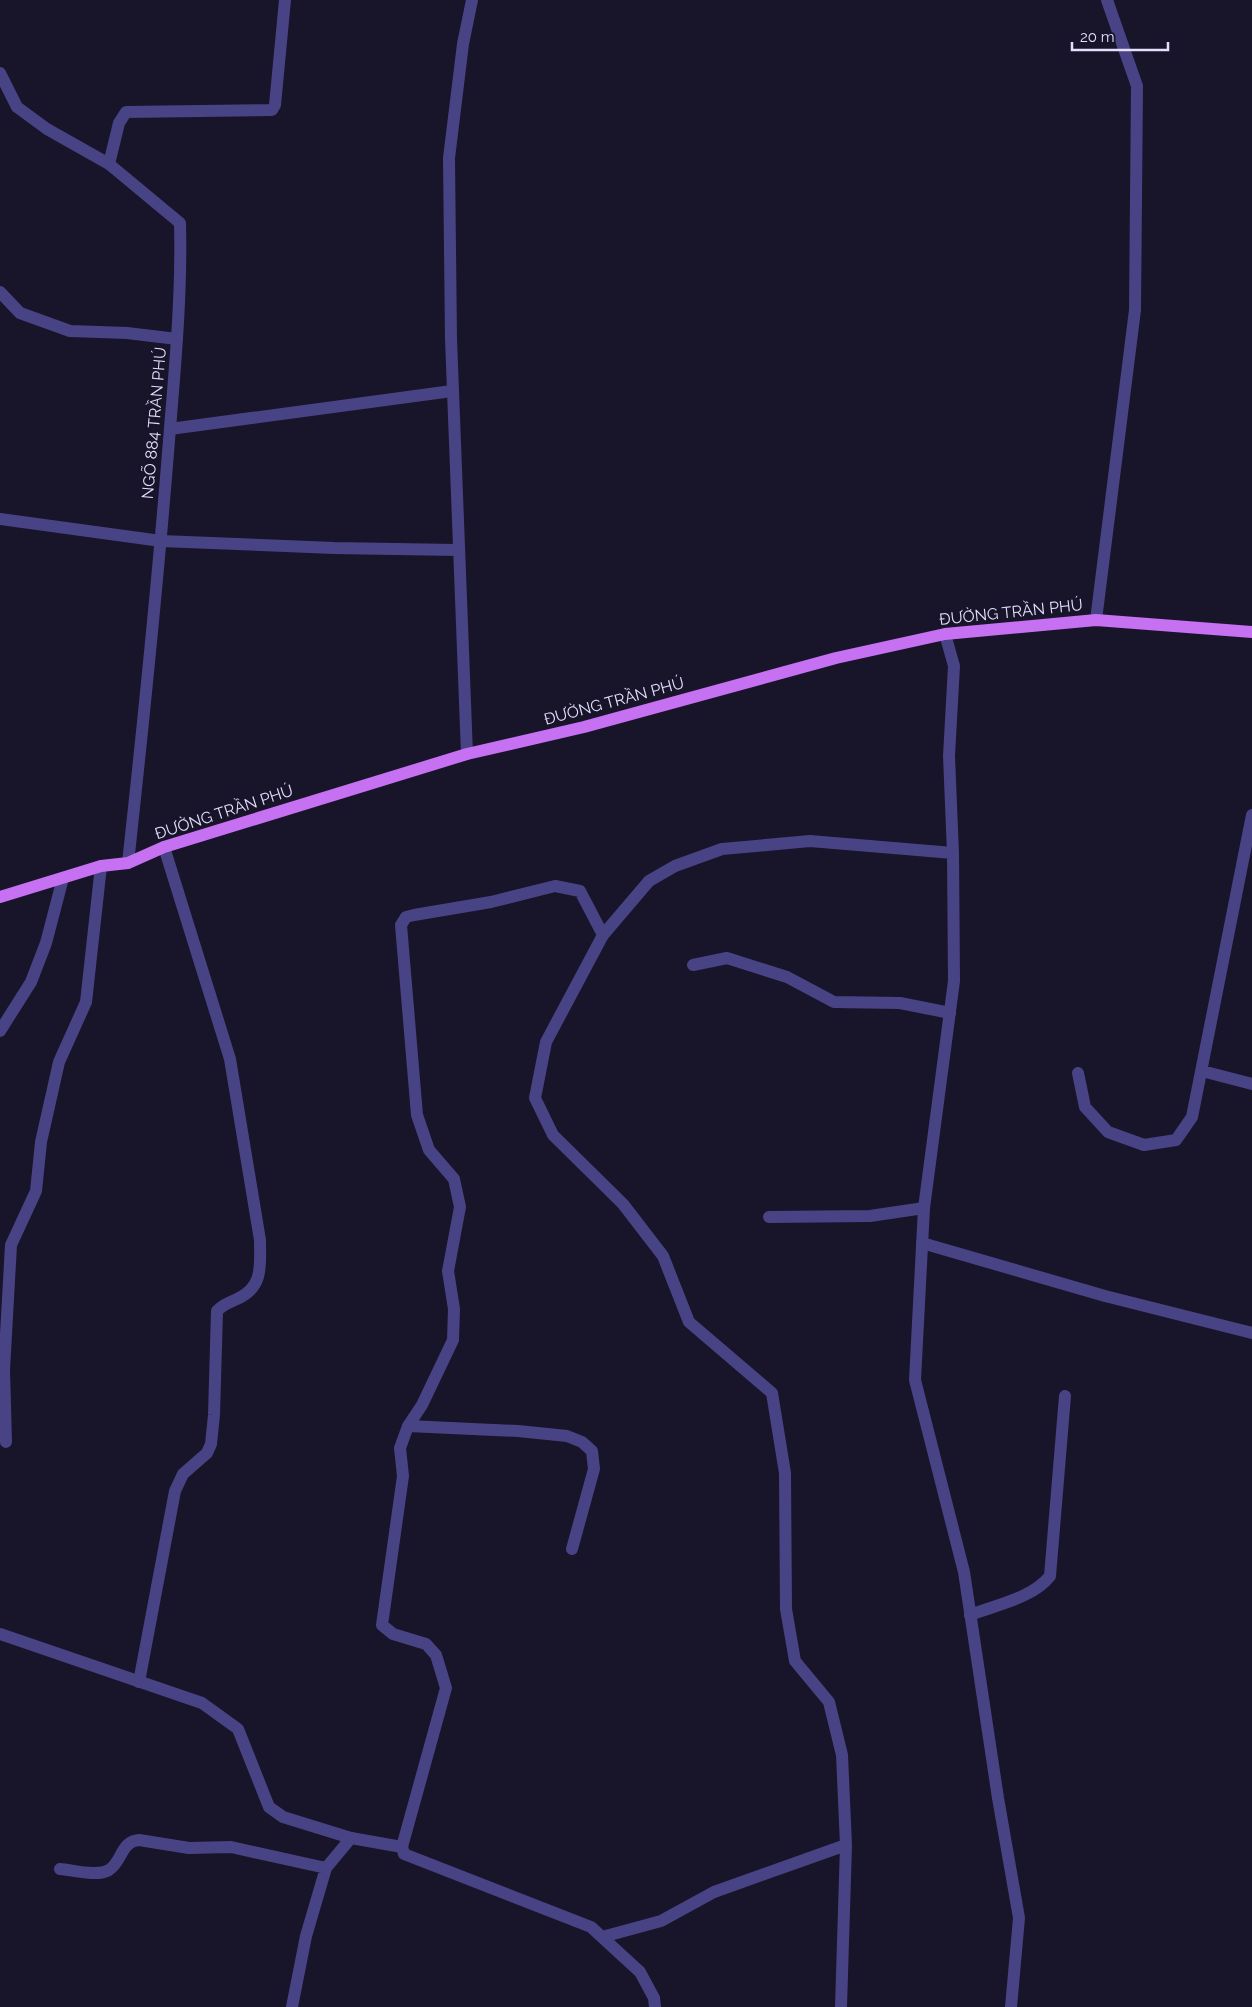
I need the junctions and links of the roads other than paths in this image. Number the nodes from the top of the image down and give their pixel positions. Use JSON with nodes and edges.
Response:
{"nodes":[{"id":1,"x":285,"y":0,"type":"edge"},
{"id":2,"x":472,"y":0,"type":"edge"},
{"id":3,"x":1107,"y":0,"type":"edge"},
{"id":4,"x":0,"y":73,"type":"edge"},
{"id":5,"x":109,"y":164,"type":"junction"},
{"id":6,"x":0,"y":292,"type":"edge"},
{"id":7,"x":177,"y":339,"type":"junction"},
{"id":8,"x":452,"y":391,"type":"junction"},
{"id":9,"x":170,"y":430,"type":"junction"},
{"id":10,"x":0,"y":519,"type":"edge"},
{"id":11,"x":161,"y":541,"type":"junction"},
{"id":12,"x":457,"y":550,"type":"junction"},
{"id":13,"x":1096,"y":620,"type":"junction"},
{"id":14,"x":1252,"y":632,"type":"edge"},
{"id":15,"x":945,"y":634,"type":"junction"},
{"id":16,"x":467,"y":754,"type":"junction"},
{"id":17,"x":1252,"y":815,"type":"edge"},
{"id":18,"x":164,"y":847,"type":"junction"},
{"id":19,"x":954,"y":854,"type":"junction"},
{"id":20,"x":128,"y":863,"type":"junction"},
{"id":21,"x":101,"y":866,"type":"junction"},
{"id":22,"x":63,"y":878,"type":"junction"},
{"id":23,"x":0,"y":897,"type":"edge"},
{"id":24,"x":603,"y":935,"type":"junction"},
{"id":25,"x":692,"y":965,"type":"dead end"},
{"id":26,"x":950,"y":1013,"type":"junction"},
{"id":27,"x":0,"y":1031,"type":"edge"},
{"id":28,"x":1202,"y":1071,"type":"junction"},
{"id":29,"x":1078,"y":1072,"type":"dead end"},
{"id":30,"x":1252,"y":1084,"type":"edge"},
{"id":31,"x":924,"y":1208,"type":"junction"},
{"id":32,"x":769,"y":1217,"type":"dead end"},
{"id":33,"x":922,"y":1243,"type":"junction"},
{"id":34,"x":1252,"y":1333,"type":"edge"},
{"id":35,"x":1065,"y":1396,"type":"dead end"},
{"id":36,"x":408,"y":1426,"type":"junction"},
{"id":37,"x":6,"y":1442,"type":"dead end"},
{"id":38,"x":572,"y":1549,"type":"dead end"},
{"id":39,"x":970,"y":1615,"type":"junction"},
{"id":40,"x":0,"y":1634,"type":"edge"},
{"id":41,"x":138,"y":1682,"type":"junction"},
{"id":42,"x":351,"y":1838,"type":"junction"},
{"id":43,"x":846,"y":1845,"type":"junction"},
{"id":44,"x":402,"y":1847,"type":"junction"},
{"id":45,"x":60,"y":1868,"type":"dead end"},
{"id":46,"x":326,"y":1868,"type":"junction"},
{"id":47,"x":602,"y":1937,"type":"junction"},
{"id":48,"x":292,"y":2007,"type":"edge"},
{"id":49,"x":655,"y":2007,"type":"edge"},
{"id":50,"x":841,"y":2007,"type":"edge"},
{"id":51,"x":1011,"y":2007,"type":"edge"}],
"edges":[{"from":1,"to":5,"type":"street"},
{"from":2,"to":8,"type":"street"},
{"from":3,"to":13,"type":"street"},
{"from":4,"to":5,"type":"street","name":"NGÕ 884 TRẦN PHÚ"},
{"from":5,"to":7,"type":"street","name":"NGÕ 884 TRẦN PHÚ"},
{"from":6,"to":7,"type":"street"},
{"from":7,"to":9,"type":"street","name":"NGÕ 884 TRẦN PHÚ"},
{"from":8,"to":9,"type":"street"},
{"from":8,"to":12,"type":"street"},
{"from":9,"to":11,"type":"street","name":"NGÕ 884 TRẦN PHÚ"},
{"from":10,"to":11,"type":"street"},
{"from":11,"to":12,"type":"street"},
{"from":11,"to":20,"type":"street","name":"NGÕ 884 TRẦN PHÚ"},
{"from":12,"to":16,"type":"street"},
{"from":13,"to":14,"type":"main road","name":"ĐƯỜNG TRẦN PHÚ"},
{"from":13,"to":15,"type":"main road","name":"ĐƯỜNG TRẦN PHÚ"},
{"from":15,"to":16,"type":"main road","name":"ĐƯỜNG TRẦN PHÚ"},
{"from":15,"to":19,"type":"street"},
{"from":16,"to":18,"type":"main road","name":"ĐƯỜNG TRẦN PHÚ"},
{"from":17,"to":28,"type":"street"},
{"from":18,"to":20,"type":"main road","name":"ĐƯỜNG TRẦN PHÚ"},
{"from":18,"to":41,"type":"street"},
{"from":19,"to":24,"type":"street"},
{"from":19,"to":26,"type":"street"},
{"from":20,"to":21,"type":"main road","name":"ĐƯỜNG TRẦN PHÚ"},
{"from":21,"to":22,"type":"main road","name":"ĐƯỜNG TRẦN PHÚ"},
{"from":21,"to":37,"type":"street"},
{"from":22,"to":23,"type":"main road","name":"ĐƯỜNG TRẦN PHÚ"},
{"from":22,"to":27,"type":"street"},
{"from":24,"to":36,"type":"street"},
{"from":24,"to":43,"type":"street"},
{"from":25,"to":26,"type":"street"},
{"from":26,"to":31,"type":"street"},
{"from":28,"to":29,"type":"street"},
{"from":28,"to":30,"type":"street"},
{"from":31,"to":32,"type":"street"},
{"from":31,"to":33,"type":"street"},
{"from":33,"to":34,"type":"street"},
{"from":33,"to":39,"type":"street"},
{"from":35,"to":39,"type":"street"},
{"from":36,"to":38,"type":"street"},
{"from":36,"to":44,"type":"street"},
{"from":39,"to":51,"type":"street"},
{"from":40,"to":41,"type":"street"},
{"from":41,"to":42,"type":"street"},
{"from":42,"to":44,"type":"street"},
{"from":42,"to":46,"type":"street"},
{"from":43,"to":47,"type":"street"},
{"from":43,"to":50,"type":"street"},
{"from":44,"to":47,"type":"street"},
{"from":45,"to":46,"type":"street"},
{"from":46,"to":48,"type":"street"},
{"from":47,"to":49,"type":"street"}]}
